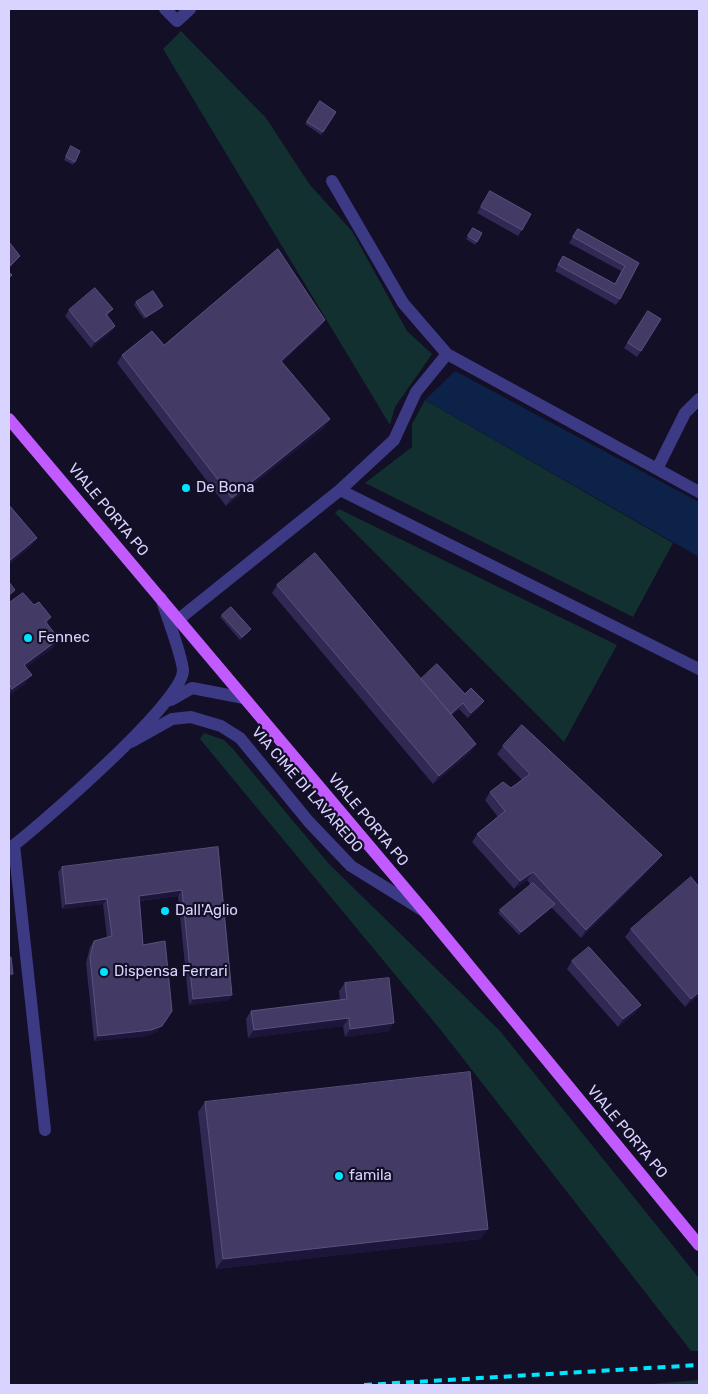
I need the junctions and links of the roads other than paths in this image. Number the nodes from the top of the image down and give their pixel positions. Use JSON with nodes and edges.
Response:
{"nodes":[{"id":1,"x":165,"y":9,"type":"edge"},
{"id":2,"x":190,"y":9,"type":"edge"},
{"id":3,"x":332,"y":181,"type":"dead end"},
{"id":4,"x":447,"y":354,"type":"junction"},
{"id":5,"x":699,"y":399,"type":"edge"},
{"id":6,"x":9,"y":419,"type":"edge"},
{"id":7,"x":657,"y":470,"type":"junction"},
{"id":8,"x":340,"y":490,"type":"junction"},
{"id":9,"x":699,"y":492,"type":"edge"},
{"id":10,"x":161,"y":597,"type":"junction"},
{"id":11,"x":179,"y":619,"type":"junction"},
{"id":12,"x":699,"y":669,"type":"edge"},
{"id":13,"x":244,"y":698,"type":"junction"},
{"id":14,"x":166,"y":704,"type":"junction"},
{"id":15,"x":131,"y":742,"type":"junction"},
{"id":16,"x":11,"y":847,"type":"edge"},
{"id":17,"x":425,"y":912,"type":"junction"},
{"id":18,"x":44,"y":1130,"type":"dead end"},
{"id":19,"x":699,"y":1245,"type":"edge"}],
"edges":[{"from":1,"to":2,"type":"street"},
{"from":3,"to":4,"type":"street"},
{"from":4,"to":7,"type":"street"},
{"from":4,"to":8,"type":"street"},
{"from":5,"to":7,"type":"street"},
{"from":6,"to":10,"type":"main road","name":"VIALE PORTA PO"},
{"from":7,"to":9,"type":"street"},
{"from":8,"to":11,"type":"street"},
{"from":8,"to":12,"type":"street"},
{"from":10,"to":11,"type":"main road","name":"VIALE PORTA PO"},
{"from":10,"to":14,"type":"street","name":"VIA CIME DI LAVAREDO"},
{"from":11,"to":13,"type":"main road","name":"VIALE PORTA PO"},
{"from":13,"to":14,"type":"street","name":"VIA CIME DI LAVAREDO"},
{"from":13,"to":17,"type":"main road","name":"VIALE PORTA PO"},
{"from":14,"to":15,"type":"street","name":"VIA CIME DI LAVAREDO"},
{"from":15,"to":16,"type":"street","name":"VIA CIME DI LAVAREDO"},
{"from":15,"to":17,"type":"street","name":"VIA CIME DI LAVAREDO"},
{"from":16,"to":18,"type":"street"},
{"from":17,"to":19,"type":"main road","name":"VIALE PORTA PO"}]}
